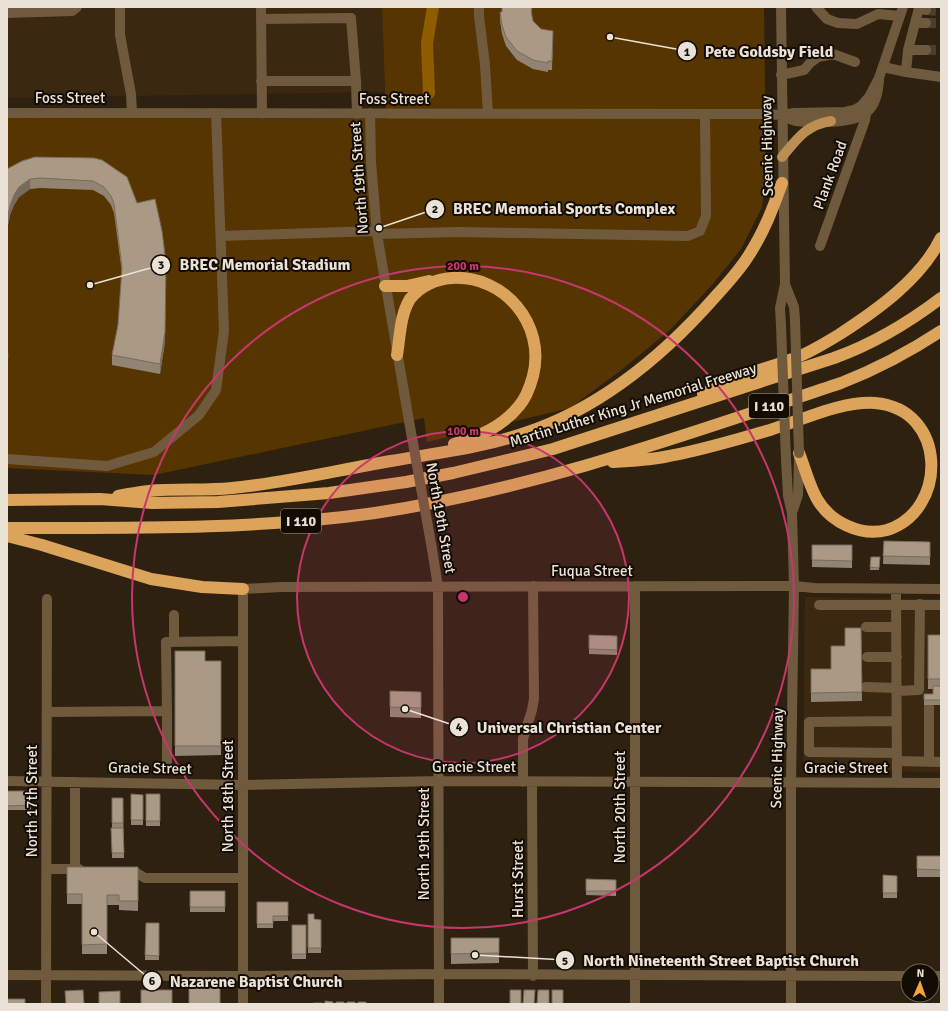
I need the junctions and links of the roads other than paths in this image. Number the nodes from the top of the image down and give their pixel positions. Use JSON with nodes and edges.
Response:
{"nodes":[{"id":1,"x":77,"y":7,"type":"edge"},
{"id":2,"x":120,"y":7,"type":"edge"},
{"id":3,"x":261,"y":7,"type":"edge"},
{"id":4,"x":479,"y":7,"type":"edge"},
{"id":5,"x":781,"y":7,"type":"edge"},
{"id":6,"x":816,"y":7,"type":"edge"},
{"id":7,"x":920,"y":8,"type":"edge"},
{"id":8,"x":902,"y":11,"type":"edge"},
{"id":9,"x":7,"y":13,"type":"edge"},
{"id":10,"x":261,"y":19,"type":"junction"},
{"id":11,"x":908,"y":50,"type":"junction"},
{"id":12,"x":926,"y":50,"type":"tunnel mouth"},
{"id":13,"x":855,"y":62,"type":"dead end"},
{"id":14,"x":883,"y":67,"type":"junction"},
{"id":15,"x":906,"y":72,"type":"junction"},
{"id":16,"x":782,"y":75,"type":"junction"},
{"id":17,"x":941,"y":77,"type":"edge"},
{"id":18,"x":879,"y":78,"type":"junction"},
{"id":19,"x":261,"y":81,"type":"junction"},
{"id":20,"x":356,"y":81,"type":"junction"},
{"id":21,"x":871,"y":90,"type":"junction"},
{"id":22,"x":7,"y":113,"type":"edge"},
{"id":23,"x":132,"y":113,"type":"junction"},
{"id":24,"x":866,"y":113,"type":"junction"},
{"id":25,"x":216,"y":114,"type":"junction"},
{"id":26,"x":262,"y":114,"type":"junction"},
{"id":27,"x":357,"y":114,"type":"junction"},
{"id":28,"x":370,"y":114,"type":"junction"},
{"id":29,"x":488,"y":114,"type":"junction"},
{"id":30,"x":705,"y":114,"type":"junction"},
{"id":31,"x":782,"y":115,"type":"junction"},
{"id":32,"x":831,"y":121,"type":"junction"},
{"id":33,"x":782,"y":158,"type":"junction"},
{"id":34,"x":782,"y":183,"type":"junction"},
{"id":35,"x":377,"y":232,"type":"junction"},
{"id":36,"x":221,"y":236,"type":"junction"},
{"id":37,"x":941,"y":238,"type":"edge"},
{"id":38,"x":820,"y":246,"type":"dead end"},
{"id":39,"x":440,"y":279,"type":"junction"},
{"id":40,"x":785,"y":284,"type":"junction"},
{"id":41,"x":385,"y":286,"type":"junction"},
{"id":42,"x":941,"y":298,"type":"edge"},
{"id":43,"x":941,"y":330,"type":"edge"},
{"id":44,"x":397,"y":355,"type":"junction"},
{"id":45,"x":650,"y":418,"type":"junction"},
{"id":46,"x":799,"y":453,"type":"junction"},
{"id":47,"x":7,"y":459,"type":"edge"},
{"id":48,"x":391,"y":461,"type":"junction"},
{"id":49,"x":590,"y":464,"type":"junction"},
{"id":50,"x":100,"y":499,"type":"junction"},
{"id":51,"x":7,"y":500,"type":"edge"},
{"id":52,"x":792,"y":513,"type":"junction"},
{"id":53,"x":7,"y":528,"type":"edge"},
{"id":54,"x":7,"y":536,"type":"edge"},
{"id":55,"x":533,"y":586,"type":"junction"},
{"id":56,"x":635,"y":586,"type":"junction"},
{"id":57,"x":794,"y":586,"type":"junction"},
{"id":58,"x":438,"y":587,"type":"junction"},
{"id":59,"x":896,"y":588,"type":"junction"},
{"id":60,"x":243,"y":589,"type":"junction"},
{"id":61,"x":941,"y":589,"type":"edge"},
{"id":62,"x":48,"y":599,"type":"dead end"},
{"id":63,"x":896,"y":604,"type":"junction"},
{"id":64,"x":920,"y":604,"type":"junction"},
{"id":65,"x":819,"y":605,"type":"dead end"},
{"id":66,"x":941,"y":605,"type":"edge"},
{"id":67,"x":174,"y":615,"type":"dead end"},
{"id":68,"x":866,"y":627,"type":"dead end"},
{"id":69,"x":896,"y":627,"type":"junction"},
{"id":70,"x":243,"y":641,"type":"junction"},
{"id":71,"x":174,"y":642,"type":"junction"},
{"id":72,"x":867,"y":657,"type":"dead end"},
{"id":73,"x":896,"y":657,"type":"junction"},
{"id":74,"x":866,"y":687,"type":"dead end"},
{"id":75,"x":897,"y":689,"type":"junction"},
{"id":76,"x":929,"y":706,"type":"edge"},
{"id":77,"x":167,"y":711,"type":"junction"},
{"id":78,"x":47,"y":712,"type":"junction"},
{"id":79,"x":897,"y":721,"type":"junction"},
{"id":80,"x":897,"y":757,"type":"junction"},
{"id":81,"x":929,"y":761,"type":"junction"},
{"id":82,"x":167,"y":762,"type":"dead end"},
{"id":83,"x":941,"y":762,"type":"edge"},
{"id":84,"x":7,"y":781,"type":"edge"},
{"id":85,"x":47,"y":781,"type":"junction"},
{"id":86,"x":439,"y":781,"type":"junction"},
{"id":87,"x":76,"y":782,"type":"junction"},
{"id":88,"x":528,"y":782,"type":"junction"},
{"id":89,"x":635,"y":782,"type":"junction"},
{"id":90,"x":791,"y":782,"type":"junction"},
{"id":91,"x":897,"y":783,"type":"junction"},
{"id":92,"x":941,"y":783,"type":"edge"},
{"id":93,"x":243,"y":785,"type":"junction"},
{"id":94,"x":47,"y":869,"type":"junction"},
{"id":95,"x":75,"y":869,"type":"junction"},
{"id":96,"x":90,"y":869,"type":"edge"},
{"id":97,"x":118,"y":871,"type":"edge"},
{"id":98,"x":243,"y":878,"type":"junction"},
{"id":99,"x":46,"y":974,"type":"junction"},
{"id":100,"x":439,"y":974,"type":"junction"},
{"id":101,"x":7,"y":975,"type":"edge"},
{"id":102,"x":634,"y":975,"type":"junction"},
{"id":103,"x":244,"y":976,"type":"junction"},
{"id":104,"x":533,"y":976,"type":"junction"},
{"id":105,"x":791,"y":976,"type":"junction"},
{"id":106,"x":900,"y":976,"type":"edge"},
{"id":107,"x":46,"y":1004,"type":"edge"},
{"id":108,"x":244,"y":1004,"type":"edge"},
{"id":109,"x":439,"y":1004,"type":"edge"},
{"id":110,"x":634,"y":1004,"type":"edge"},
{"id":111,"x":792,"y":1004,"type":"edge"}],
"edges":[{"from":1,"to":9,"type":"street"},
{"from":2,"to":23,"type":"street"},
{"from":3,"to":10,"type":"street"},
{"from":4,"to":29,"type":"street"},
{"from":5,"to":16,"type":"street","name":"Scenic Highway"},
{"from":6,"to":8,"type":"street"},
{"from":7,"to":11,"type":"street"},
{"from":8,"to":14,"type":"street","name":"Plank Road"},
{"from":10,"to":19,"type":"street"},
{"from":10,"to":20,"type":"street"},
{"from":11,"to":12,"type":"street"},
{"from":11,"to":15,"type":"street"},
{"from":13,"to":16,"type":"street"},
{"from":14,"to":15,"type":"street"},
{"from":14,"to":18,"type":"street","name":"Plank Road"},
{"from":15,"to":17,"type":"street"},
{"from":16,"to":31,"type":"street","name":"Scenic Highway"},
{"from":18,"to":21,"type":"street","name":"Plank Road"},
{"from":18,"to":24,"type":"street","name":"Plank Road"},
{"from":19,"to":20,"type":"street"},
{"from":19,"to":26,"type":"street"},
{"from":20,"to":27,"type":"street"},
{"from":21,"to":24,"type":"street","name":"Plank Road"},
{"from":21,"to":31,"type":"street","name":"Plank Road"},
{"from":22,"to":23,"type":"street","name":"Foss Street"},
{"from":23,"to":25,"type":"street","name":"Foss Street"},
{"from":24,"to":32,"type":"street","name":"Plank Road"},
{"from":24,"to":38,"type":"street","name":"Plank Road"},
{"from":25,"to":26,"type":"street","name":"Foss Street"},
{"from":25,"to":36,"type":"street"},
{"from":26,"to":27,"type":"street","name":"Foss Street"},
{"from":27,"to":28,"type":"street","name":"Foss Street"},
{"from":28,"to":29,"type":"street","name":"Foss Street"},
{"from":28,"to":35,"type":"street","name":"North 19th Street"},
{"from":29,"to":30,"type":"street","name":"Foss Street"},
{"from":30,"to":31,"type":"street","name":"Foss Street"},
{"from":30,"to":35,"type":"street"},
{"from":31,"to":32,"type":"street","name":"Plank Road"},
{"from":31,"to":33,"type":"street","name":"Scenic Highway"},
{"from":32,"to":33,"type":"main road"},
{"from":33,"to":34,"type":"street","name":"Scenic Highway"},
{"from":34,"to":40,"type":"street","name":"Scenic Highway"},
{"from":34,"to":48,"type":"highway"},
{"from":35,"to":36,"type":"street"},
{"from":35,"to":41,"type":"street","name":"North 19th Street"},
{"from":36,"to":47,"type":"street"},
{"from":37,"to":45,"type":"highway"},
{"from":39,"to":41,"type":"highway"},
{"from":39,"to":44,"type":"highway"},
{"from":39,"to":48,"type":"highway"},
{"from":40,"to":46,"type":"street","name":"Scenic Highway","bridge":true},
{"from":40,"to":52,"type":"street","name":"Scenic Highway","bridge":true},
{"from":41,"to":44,"type":"street","name":"North 19th Street"},
{"from":42,"to":45,"type":"highway","name":"Martin Luther King Jr Memorial Freeway","number":"I 110"},
{"from":43,"to":49,"type":"highway","number":"I 110"},
{"from":44,"to":58,"type":"street","name":"North 19th Street","bridge":true},
{"from":45,"to":50,"type":"highway","name":"Martin Luther King Jr Memorial Freeway","number":"I 110"},
{"from":46,"to":49,"type":"highway"},
{"from":46,"to":52,"type":"street","name":"Scenic Highway"},
{"from":48,"to":50,"type":"highway"},
{"from":49,"to":53,"type":"highway","number":"I 110"},
{"from":50,"to":51,"type":"highway","name":"Martin Luther King Jr Memorial Freeway","number":"I 110"},
{"from":52,"to":57,"type":"street","name":"Scenic Highway"},
{"from":54,"to":60,"type":"highway"},
{"from":55,"to":56,"type":"street","name":"Fuqua Street"},
{"from":55,"to":58,"type":"street","name":"Fuqua Street"},
{"from":55,"to":88,"type":"street","name":"Hurst Street"},
{"from":56,"to":57,"type":"street","name":"Fuqua Street"},
{"from":56,"to":89,"type":"street","name":"North 20th Street"},
{"from":57,"to":59,"type":"street","name":"Fuqua Street"},
{"from":57,"to":90,"type":"street","name":"Scenic Highway"},
{"from":58,"to":60,"type":"street","name":"Fuqua Street"},
{"from":58,"to":86,"type":"street","name":"North 19th Street"},
{"from":59,"to":61,"type":"street","name":"Fuqua Street"},
{"from":59,"to":63,"type":"street"},
{"from":60,"to":70,"type":"street","name":"North 18th Street"},
{"from":62,"to":78,"type":"street","name":"North 17th Street"},
{"from":63,"to":64,"type":"street"},
{"from":63,"to":65,"type":"street"},
{"from":63,"to":69,"type":"street"},
{"from":64,"to":66,"type":"street"},
{"from":64,"to":75,"type":"street"},
{"from":67,"to":71,"type":"street"},
{"from":68,"to":69,"type":"street"},
{"from":69,"to":73,"type":"street"},
{"from":70,"to":71,"type":"street"},
{"from":70,"to":93,"type":"street","name":"North 18th Street"},
{"from":71,"to":77,"type":"street"},
{"from":72,"to":73,"type":"street"},
{"from":73,"to":75,"type":"street"},
{"from":74,"to":75,"type":"street"},
{"from":75,"to":79,"type":"street"},
{"from":76,"to":81,"type":"street"},
{"from":77,"to":78,"type":"street"},
{"from":77,"to":82,"type":"street"},
{"from":78,"to":85,"type":"street","name":"North 17th Street"},
{"from":79,"to":80,"type":"street"},
{"from":79,"to":80,"type":"street"},
{"from":80,"to":81,"type":"street"},
{"from":80,"to":91,"type":"street"},
{"from":81,"to":83,"type":"street"},
{"from":84,"to":85,"type":"street","name":"Gracie Street"},
{"from":85,"to":87,"type":"street","name":"Gracie Street"},
{"from":85,"to":94,"type":"street","name":"North 17th Street"},
{"from":86,"to":88,"type":"street","name":"Gracie Street"},
{"from":86,"to":93,"type":"street","name":"Gracie Street"},
{"from":86,"to":100,"type":"street","name":"North 19th Street"},
{"from":87,"to":93,"type":"street","name":"Gracie Street"},
{"from":87,"to":95,"type":"street"},
{"from":88,"to":89,"type":"street","name":"Gracie Street"},
{"from":88,"to":104,"type":"street","name":"Hurst Street"},
{"from":89,"to":90,"type":"street","name":"Gracie Street"},
{"from":89,"to":102,"type":"street","name":"North 20th Street"},
{"from":90,"to":91,"type":"street","name":"Gracie Street"},
{"from":90,"to":105,"type":"street","name":"Scenic Highway"},
{"from":91,"to":92,"type":"street","name":"Gracie Street"},
{"from":93,"to":98,"type":"street","name":"North 18th Street"},
{"from":94,"to":95,"type":"street"},
{"from":94,"to":99,"type":"street","name":"North 17th Street"},
{"from":95,"to":96,"type":"street"},
{"from":97,"to":98,"type":"street"},
{"from":98,"to":103,"type":"street","name":"North 18th Street"},
{"from":99,"to":101,"type":"street"},
{"from":99,"to":103,"type":"street"},
{"from":99,"to":107,"type":"street","name":"North 17th Street"},
{"from":100,"to":103,"type":"street"},
{"from":100,"to":104,"type":"street"},
{"from":100,"to":109,"type":"street","name":"North 19th Street"},
{"from":102,"to":104,"type":"street"},
{"from":102,"to":105,"type":"street"},
{"from":102,"to":110,"type":"street","name":"North 20th Street"},
{"from":103,"to":108,"type":"street","name":"North 18th Street"},
{"from":105,"to":106,"type":"street"},
{"from":105,"to":111,"type":"street","name":"Scenic Highway"}]}
